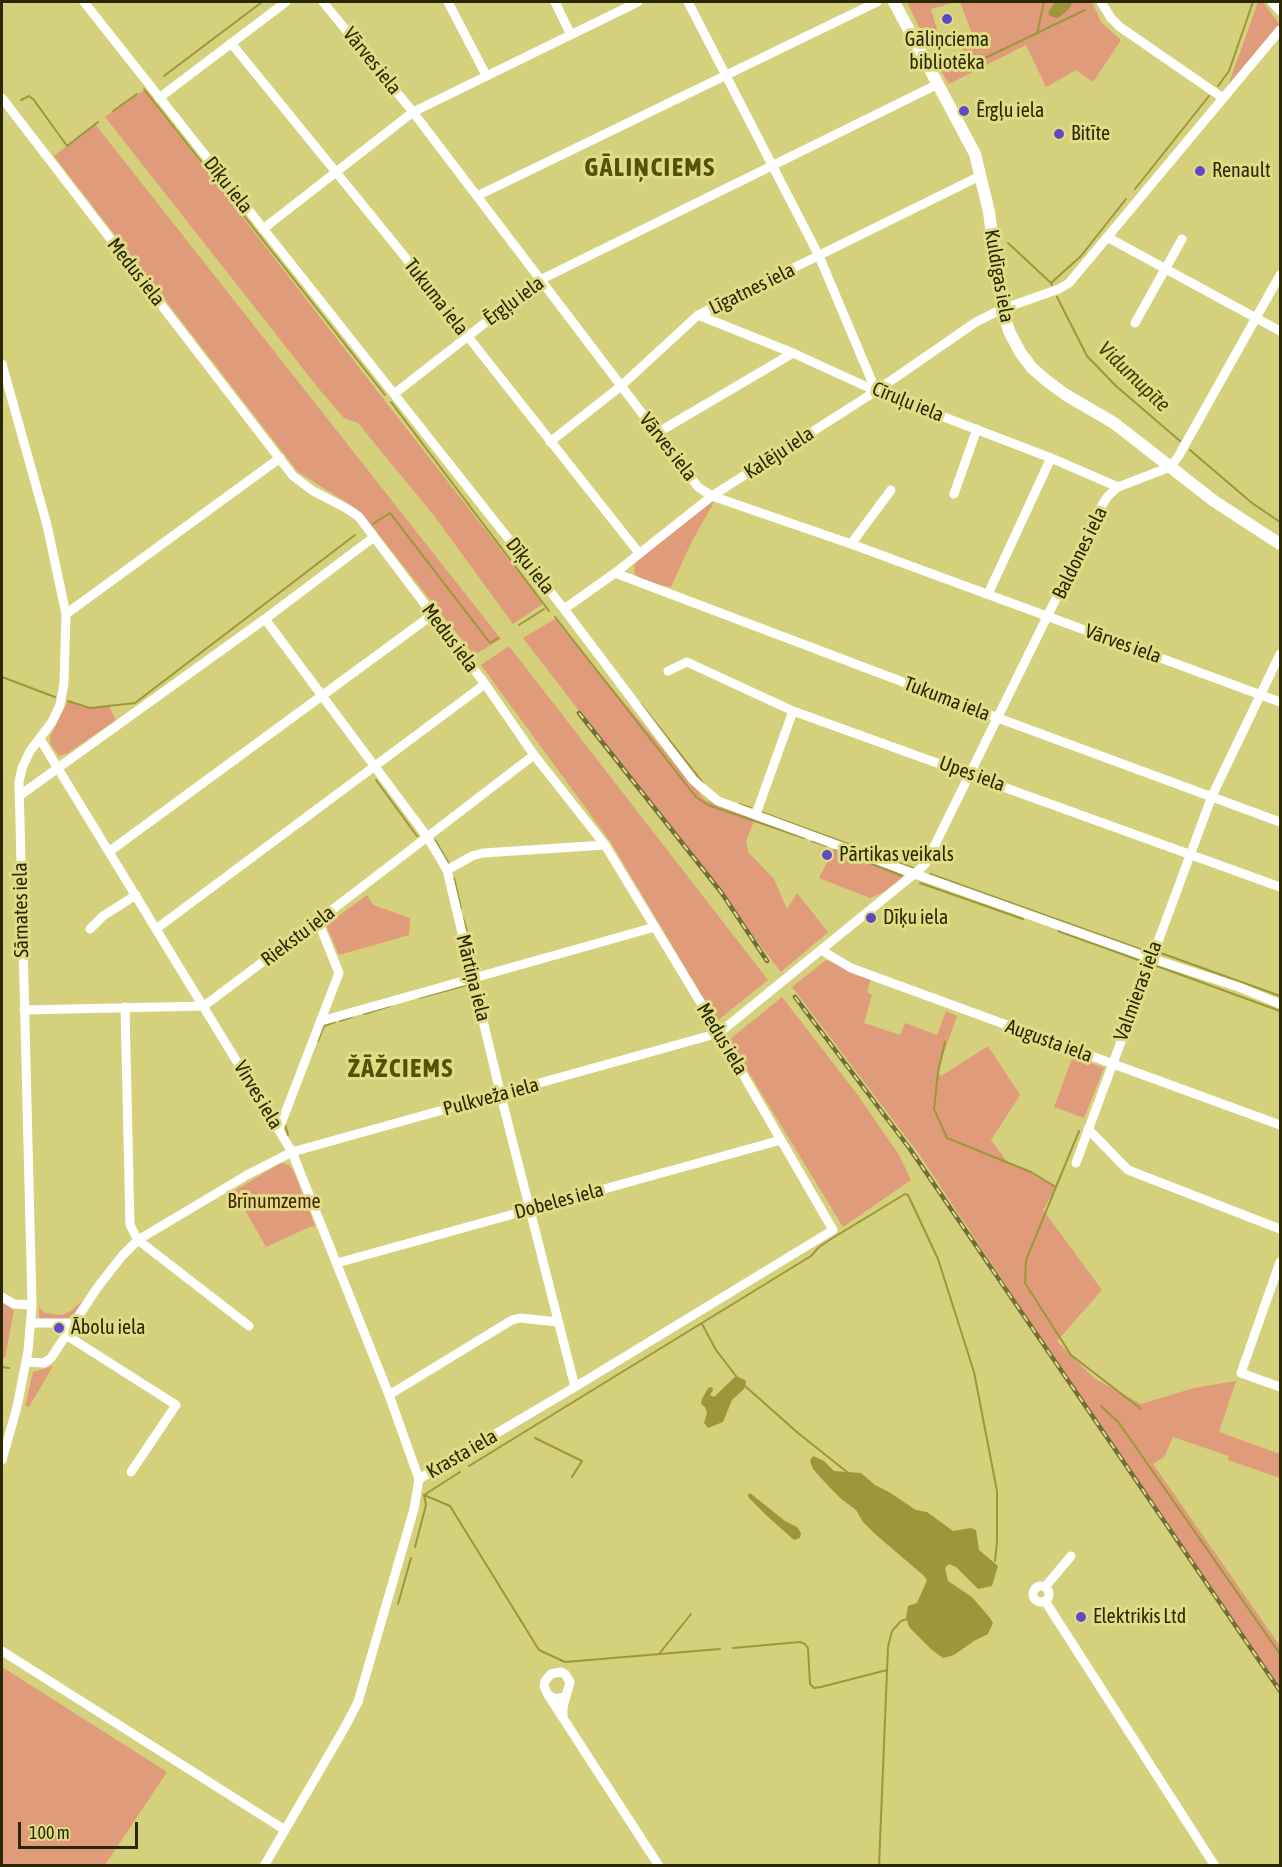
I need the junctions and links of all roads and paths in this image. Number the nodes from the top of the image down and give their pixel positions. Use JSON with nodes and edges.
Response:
{"nodes":[{"id":1,"x":84,"y":2,"type":"edge"},
{"id":2,"x":286,"y":2,"type":"edge"},
{"id":3,"x":323,"y":2,"type":"edge"},
{"id":4,"x":555,"y":2,"type":"edge"},
{"id":5,"x":638,"y":2,"type":"edge"},
{"id":6,"x":688,"y":2,"type":"edge"},
{"id":7,"x":877,"y":2,"type":"edge"},
{"id":8,"x":894,"y":2,"type":"edge"},
{"id":9,"x":1101,"y":2,"type":"edge"},
{"id":10,"x":1272,"y":2,"type":"edge"},
{"id":11,"x":449,"y":5,"type":"edge"},
{"id":12,"x":1281,"y":11,"type":"edge"},
{"id":13,"x":1281,"y":30,"type":"edge"},
{"id":14,"x":571,"y":34,"type":"junction"},
{"id":15,"x":231,"y":43,"type":"junction"},
{"id":16,"x":725,"y":74,"type":"junction"},
{"id":17,"x":486,"y":75,"type":"junction"},
{"id":18,"x":938,"y":84,"type":"junction"},
{"id":19,"x":2,"y":98,"type":"edge"},
{"id":20,"x":159,"y":98,"type":"junction"},
{"id":21,"x":1223,"y":98,"type":"junction"},
{"id":22,"x":413,"y":112,"type":"junction"},
{"id":23,"x":771,"y":166,"type":"junction"},
{"id":24,"x":336,"y":172,"type":"junction"},
{"id":25,"x":980,"y":176,"type":"junction"},
{"id":26,"x":477,"y":196,"type":"junction"},
{"id":27,"x":263,"y":229,"type":"junction"},
{"id":28,"x":1107,"y":237,"type":"junction"},
{"id":29,"x":1182,"y":239,"type":"dead end"},
{"id":30,"x":819,"y":256,"type":"junction"},
{"id":31,"x":1166,"y":269,"type":"junction"},
{"id":32,"x":1281,"y":275,"type":"edge"},
{"id":33,"x":540,"y":280,"type":"junction"},
{"id":34,"x":1002,"y":309,"type":"junction"},
{"id":35,"x":698,"y":315,"type":"junction"},
{"id":36,"x":1256,"y":318,"type":"junction"},
{"id":37,"x":1135,"y":323,"type":"dead end"},
{"id":38,"x":1281,"y":331,"type":"edge"},
{"id":39,"x":466,"y":337,"type":"junction"},
{"id":40,"x":794,"y":353,"type":"junction"},
{"id":41,"x":2,"y":364,"type":"edge"},
{"id":42,"x":621,"y":386,"type":"junction"},
{"id":43,"x":876,"y":391,"type":"junction"},
{"id":44,"x":394,"y":394,"type":"junction"},
{"id":45,"x":977,"y":429,"type":"junction"},
{"id":46,"x":657,"y":433,"type":"junction"},
{"id":47,"x":550,"y":442,"type":"junction"},
{"id":48,"x":280,"y":458,"type":"junction"},
{"id":49,"x":1051,"y":458,"type":"junction"},
{"id":50,"x":1170,"y":467,"type":"junction"},
{"id":51,"x":1118,"y":487,"type":"junction"},
{"id":52,"x":891,"y":490,"type":"dead end"},
{"id":53,"x":954,"y":494,"type":"dead end"},
{"id":54,"x":712,"y":496,"type":"junction"},
{"id":55,"x":374,"y":537,"type":"junction"},
{"id":56,"x":851,"y":544,"type":"junction"},
{"id":57,"x":1281,"y":544,"type":"edge"},
{"id":58,"x":639,"y":553,"type":"junction"},
{"id":59,"x":615,"y":573,"type":"junction"},
{"id":60,"x":987,"y":594,"type":"junction"},
{"id":61,"x":564,"y":609,"type":"junction"},
{"id":62,"x":66,"y":614,"type":"junction"},
{"id":63,"x":432,"y":615,"type":"junction"},
{"id":64,"x":1048,"y":617,"type":"junction"},
{"id":65,"x":265,"y":619,"type":"junction"},
{"id":66,"x":1281,"y":654,"type":"edge"},
{"id":67,"x":668,"y":671,"type":"dead end"},
{"id":68,"x":485,"y":684,"type":"junction"},
{"id":69,"x":1261,"y":694,"type":"junction"},
{"id":70,"x":322,"y":696,"type":"junction"},
{"id":71,"x":1281,"y":702,"type":"edge"},
{"id":72,"x":793,"y":711,"type":"junction"},
{"id":73,"x":998,"y":718,"type":"junction"},
{"id":74,"x":40,"y":739,"type":"junction"},
{"id":75,"x":534,"y":755,"type":"junction"},
{"id":76,"x":374,"y":766,"type":"junction"},
{"id":77,"x":59,"y":769,"type":"junction"},
{"id":78,"x":970,"y":773,"type":"junction"},
{"id":79,"x":19,"y":796,"type":"junction"},
{"id":80,"x":1212,"y":796,"type":"junction"},
{"id":81,"x":756,"y":814,"type":"junction"},
{"id":82,"x":1281,"y":822,"type":"edge"},
{"id":83,"x":428,"y":838,"type":"junction"},
{"id":84,"x":605,"y":845,"type":"junction"},
{"id":85,"x":110,"y":851,"type":"junction"},
{"id":86,"x":1190,"y":854,"type":"junction"},
{"id":87,"x":447,"y":870,"type":"junction"},
{"id":88,"x":915,"y":874,"type":"junction"},
{"id":89,"x":1281,"y":887,"type":"edge"},
{"id":90,"x":136,"y":895,"type":"junction"},
{"id":91,"x":318,"y":921,"type":"junction"},
{"id":92,"x":655,"y":927,"type":"junction"},
{"id":93,"x":90,"y":929,"type":"dead end"},
{"id":94,"x":156,"y":929,"type":"junction"},
{"id":95,"x":822,"y":950,"type":"junction"},
{"id":96,"x":1150,"y":958,"type":"junction"},
{"id":97,"x":474,"y":978,"type":"junction"},
{"id":98,"x":1281,"y":1004,"type":"edge"},
{"id":99,"x":125,"y":1006,"type":"junction"},
{"id":100,"x":204,"y":1006,"type":"junction"},
{"id":101,"x":24,"y":1010,"type":"junction"},
{"id":102,"x":321,"y":1022,"type":"junction"},
{"id":103,"x":719,"y":1033,"type":"junction"},
{"id":104,"x":1112,"y":1064,"type":"junction"},
{"id":105,"x":501,"y":1094,"type":"junction"},
{"id":106,"x":1281,"y":1125,"type":"edge"},
{"id":107,"x":279,"y":1129,"type":"junction"},
{"id":108,"x":1089,"y":1129,"type":"junction"},
{"id":109,"x":781,"y":1140,"type":"junction"},
{"id":110,"x":292,"y":1152,"type":"junction"},
{"id":111,"x":1076,"y":1163,"type":"dead end"},
{"id":112,"x":530,"y":1209,"type":"junction"},
{"id":113,"x":1281,"y":1228,"type":"edge"},
{"id":114,"x":833,"y":1230,"type":"joint"},
{"id":115,"x":138,"y":1240,"type":"junction"},
{"id":116,"x":1281,"y":1262,"type":"edge"},
{"id":117,"x":337,"y":1263,"type":"junction"},
{"id":118,"x":1276,"y":1286,"type":"edge"},
{"id":119,"x":2,"y":1297,"type":"edge"},
{"id":120,"x":32,"y":1305,"type":"junction"},
{"id":121,"x":558,"y":1322,"type":"junction"},
{"id":122,"x":31,"y":1323,"type":"junction"},
{"id":123,"x":74,"y":1323,"type":"junction"},
{"id":124,"x":249,"y":1326,"type":"dead end"},
{"id":125,"x":66,"y":1335,"type":"junction"},
{"id":126,"x":26,"y":1362,"type":"junction"},
{"id":127,"x":575,"y":1387,"type":"junction"},
{"id":128,"x":1281,"y":1388,"type":"edge"},
{"id":129,"x":389,"y":1395,"type":"junction"},
{"id":130,"x":2,"y":1460,"type":"edge"},
{"id":131,"x":131,"y":1472,"type":"dead end"},
{"id":132,"x":419,"y":1479,"type":"junction"},
{"id":133,"x":1071,"y":1556,"type":"dead end"},
{"id":134,"x":1045,"y":1587,"type":"junction"},
{"id":135,"x":1045,"y":1601,"type":"junction"},
{"id":136,"x":2,"y":1651,"type":"edge"},
{"id":137,"x":548,"y":1695,"type":"junction"},
{"id":138,"x":566,"y":1696,"type":"junction"},
{"id":139,"x":563,"y":1715,"type":"junction"},
{"id":140,"x":285,"y":1830,"type":"junction"},
{"id":141,"x":264,"y":1866,"type":"edge"},
{"id":142,"x":659,"y":1866,"type":"edge"},
{"id":143,"x":1215,"y":1866,"type":"edge"}],
"edges":[{"from":1,"to":20,"type":"street","name":"Dīķu iela"},
{"from":2,"to":15,"type":"street"},
{"from":3,"to":22,"type":"street","name":"Vārves iela"},
{"from":4,"to":14,"type":"street"},
{"from":5,"to":14,"type":"street"},
{"from":6,"to":16,"type":"street"},
{"from":7,"to":16,"type":"street"},
{"from":8,"to":18,"type":"street","name":"Kuldīgas iela"},
{"from":9,"to":21,"type":"street"},
{"from":10,"to":12,"type":"street"},
{"from":11,"to":17,"type":"street"},
{"from":13,"to":21,"type":"street","name":"Kalēju iela"},
{"from":14,"to":17,"type":"street"},
{"from":15,"to":20,"type":"street"},
{"from":15,"to":24,"type":"street","name":"Tukuma iela"},
{"from":16,"to":23,"type":"street"},
{"from":16,"to":26,"type":"street"},
{"from":17,"to":22,"type":"street"},
{"from":18,"to":23,"type":"street","name":"Ērgļu iela"},
{"from":18,"to":25,"type":"street","name":"Kuldīgas iela"},
{"from":19,"to":48,"type":"street","name":"Medus iela"},
{"from":20,"to":27,"type":"street","name":"Dīķu iela"},
{"from":21,"to":28,"type":"street","name":"Kalēju iela"},
{"from":22,"to":24,"type":"street"},
{"from":22,"to":26,"type":"street","name":"Vārves iela"},
{"from":23,"to":30,"type":"street"},
{"from":23,"to":33,"type":"street","name":"Ērgļu iela"},
{"from":24,"to":27,"type":"street"},
{"from":24,"to":39,"type":"street","name":"Tukuma iela"},
{"from":25,"to":30,"type":"street","name":"Līgatnes iela"},
{"from":25,"to":34,"type":"street","name":"Kuldīgas iela"},
{"from":26,"to":33,"type":"street","name":"Vārves iela"},
{"from":27,"to":44,"type":"street","name":"Dīķu iela"},
{"from":28,"to":31,"type":"street"},
{"from":28,"to":34,"type":"street","name":"Kalēju iela"},
{"from":29,"to":31,"type":"street"},
{"from":30,"to":35,"type":"street","name":"Līgatnes iela"},
{"from":30,"to":43,"type":"street"},
{"from":31,"to":36,"type":"street"},
{"from":31,"to":37,"type":"street"},
{"from":32,"to":36,"type":"street"},
{"from":33,"to":39,"type":"street","name":"Ērgļu iela"},
{"from":33,"to":42,"type":"street","name":"Vārves iela"},
{"from":34,"to":43,"type":"street","name":"Kalēju iela"},
{"from":34,"to":50,"type":"street","name":"Kuldīgas iela"},
{"from":35,"to":40,"type":"street","name":"Cīruļu iela"},
{"from":35,"to":42,"type":"street","name":"Līgatnes iela"},
{"from":36,"to":38,"type":"street"},
{"from":36,"to":50,"type":"street"},
{"from":39,"to":44,"type":"street","name":"Ērgļu iela"},
{"from":39,"to":47,"type":"street","name":"Tukuma iela"},
{"from":40,"to":43,"type":"street","name":"Cīruļu iela"},
{"from":40,"to":46,"type":"street"},
{"from":41,"to":62,"type":"street"},
{"from":42,"to":46,"type":"street","name":"Vārves iela"},
{"from":42,"to":47,"type":"street","name":"Līgatnes iela"},
{"from":43,"to":45,"type":"street","name":"Cīruļu iela"},
{"from":43,"to":54,"type":"street","name":"Kalēju iela"},
{"from":44,"to":61,"type":"street","name":"Dīķu iela"},
{"from":45,"to":49,"type":"street","name":"Cīruļu iela"},
{"from":45,"to":53,"type":"street"},
{"from":46,"to":54,"type":"street","name":"Vārves iela"},
{"from":47,"to":58,"type":"street","name":"Tukuma iela"},
{"from":48,"to":55,"type":"street","name":"Medus iela"},
{"from":48,"to":62,"type":"street"},
{"from":49,"to":51,"type":"street","name":"Cīruļu iela"},
{"from":49,"to":60,"type":"street"},
{"from":50,"to":51,"type":"street","name":"Baldones iela"},
{"from":50,"to":57,"type":"street","name":"Kuldīgas iela"},
{"from":51,"to":64,"type":"street","name":"Baldones iela"},
{"from":52,"to":56,"type":"street"},
{"from":54,"to":56,"type":"street","name":"Vārves iela"},
{"from":54,"to":58,"type":"street","name":"Kalēju iela"},
{"from":55,"to":63,"type":"street","name":"Medus iela"},
{"from":55,"to":65,"type":"street"},
{"from":56,"to":60,"type":"street","name":"Vārves iela"},
{"from":58,"to":59,"type":"street","name":"Kalēju iela"},
{"from":59,"to":61,"type":"street","name":"Kalēju iela"},
{"from":59,"to":73,"type":"street","name":"Tukuma iela"},
{"from":60,"to":64,"type":"street","name":"Vārves iela"},
{"from":61,"to":81,"type":"street","name":"Dīķu iela"},
{"from":62,"to":74,"type":"street"},
{"from":63,"to":68,"type":"street","name":"Medus iela"},
{"from":63,"to":70,"type":"street"},
{"from":64,"to":69,"type":"street","name":"Vārves iela"},
{"from":64,"to":73,"type":"street","name":"Baldones iela"},
{"from":65,"to":70,"type":"street","name":"Mārtiņa iela"},
{"from":65,"to":77,"type":"street"},
{"from":66,"to":69,"type":"street","name":"Valmieras iela"},
{"from":67,"to":72,"type":"street","name":"Upes iela"},
{"from":68,"to":75,"type":"street","name":"Medus iela"},
{"from":68,"to":76,"type":"street"},
{"from":69,"to":71,"type":"street","name":"Vārves iela"},
{"from":69,"to":80,"type":"street","name":"Valmieras iela"},
{"from":70,"to":76,"type":"street","name":"Mārtiņa iela"},
{"from":70,"to":85,"type":"street"},
{"from":72,"to":78,"type":"street","name":"Upes iela"},
{"from":72,"to":81,"type":"street"},
{"from":73,"to":78,"type":"street","name":"Baldones iela"},
{"from":73,"to":80,"type":"street","name":"Tukuma iela"},
{"from":74,"to":77,"type":"street","name":"Virves iela"},
{"from":74,"to":79,"type":"street"},
{"from":75,"to":83,"type":"street","name":"Riekstu iela"},
{"from":75,"to":84,"type":"street","name":"Medus iela"},
{"from":76,"to":83,"type":"street","name":"Mārtiņa iela"},
{"from":76,"to":94,"type":"street"},
{"from":77,"to":79,"type":"street"},
{"from":77,"to":85,"type":"street","name":"Virves iela"},
{"from":78,"to":86,"type":"street","name":"Upes iela"},
{"from":78,"to":88,"type":"street","name":"Baldones iela"},
{"from":79,"to":101,"type":"street","name":"Sārnates iela"},
{"from":80,"to":82,"type":"street","name":"Tukuma iela"},
{"from":80,"to":86,"type":"street","name":"Valmieras iela"},
{"from":81,"to":88,"type":"street","name":"Dīķu iela"},
{"from":83,"to":87,"type":"street","name":"Mārtiņa iela"},
{"from":83,"to":91,"type":"street","name":"Riekstu iela"},
{"from":84,"to":87,"type":"street"},
{"from":84,"to":92,"type":"street","name":"Medus iela"},
{"from":85,"to":90,"type":"street","name":"Virves iela"},
{"from":86,"to":89,"type":"street","name":"Upes iela"},
{"from":86,"to":96,"type":"street","name":"Valmieras iela"},
{"from":87,"to":97,"type":"street","name":"Mārtiņa iela"},
{"from":88,"to":95,"type":"street","name":"Pulkveža iela"},
{"from":88,"to":96,"type":"street","name":"Dīķu iela"},
{"from":90,"to":93,"type":"street"},
{"from":90,"to":94,"type":"street","name":"Virves iela"},
{"from":91,"to":100,"type":"street","name":"Riekstu iela"},
{"from":91,"to":102,"type":"street"},
{"from":92,"to":97,"type":"street"},
{"from":92,"to":103,"type":"street","name":"Medus iela"},
{"from":94,"to":100,"type":"street","name":"Virves iela"},
{"from":95,"to":103,"type":"street","name":"Pulkveža iela"},
{"from":95,"to":104,"type":"street","name":"Augusta iela"},
{"from":96,"to":98,"type":"street","name":"Dīķu iela"},
{"from":96,"to":104,"type":"street","name":"Valmieras iela"},
{"from":97,"to":102,"type":"street"},
{"from":97,"to":105,"type":"street","name":"Mārtiņa iela"},
{"from":99,"to":100,"type":"street"},
{"from":99,"to":101,"type":"street"},
{"from":99,"to":115,"type":"street"},
{"from":100,"to":107,"type":"street","name":"Virves iela"},
{"from":101,"to":120,"type":"street","name":"Sārnates iela"},
{"from":102,"to":107,"type":"street"},
{"from":103,"to":105,"type":"street","name":"Pulkveža iela"},
{"from":103,"to":109,"type":"street","name":"Medus iela"},
{"from":104,"to":106,"type":"street","name":"Augusta iela"},
{"from":104,"to":108,"type":"street","name":"Valmieras iela"},
{"from":105,"to":110,"type":"street","name":"Pulkveža iela"},
{"from":105,"to":112,"type":"street","name":"Mārtiņa iela"},
{"from":107,"to":110,"type":"street","name":"Virves iela"},
{"from":108,"to":111,"type":"street","name":"Valmieras iela"},
{"from":108,"to":113,"type":"street"},
{"from":109,"to":112,"type":"street","name":"Dobeles iela"},
{"from":109,"to":114,"type":"street","name":"Medus iela"},
{"from":110,"to":115,"type":"street","name":"Pulkveža iela"},
{"from":110,"to":117,"type":"street","name":"Virves iela"},
{"from":112,"to":117,"type":"street","name":"Dobeles iela"},
{"from":112,"to":121,"type":"street","name":"Mārtiņa iela"},
{"from":114,"to":127,"type":"street","name":"Krasta iela"},
{"from":115,"to":123,"type":"street","name":"Pulkveža iela"},
{"from":115,"to":124,"type":"street"},
{"from":116,"to":118,"type":"street"},
{"from":117,"to":129,"type":"street","name":"Virves iela"},
{"from":118,"to":128,"type":"street"},
{"from":119,"to":120,"type":"street"},
{"from":120,"to":122,"type":"street","name":"Sārnates iela"},
{"from":121,"to":127,"type":"street","name":"Mārtiņa iela"},
{"from":121,"to":129,"type":"street"},
{"from":122,"to":123,"type":"street"},
{"from":122,"to":126,"type":"street","name":"Sārnates iela"},
{"from":123,"to":125,"type":"street","name":"Pulkveža iela"},
{"from":125,"to":126,"type":"street","name":"Pulkveža iela"},
{"from":125,"to":131,"type":"street"},
{"from":126,"to":130,"type":"street","name":"Sārnates iela"},
{"from":127,"to":132,"type":"street","name":"Krasta iela"},
{"from":129,"to":132,"type":"street","name":"Virves iela"},
{"from":132,"to":140,"type":"street","name":"Krasta iela"},
{"from":133,"to":134,"type":"street"},
{"from":134,"to":135,"type":"street"},
{"from":134,"to":135,"type":"street"},
{"from":135,"to":143,"type":"street"},
{"from":136,"to":140,"type":"street"},
{"from":137,"to":138,"type":"street"},
{"from":137,"to":138,"type":"street"},
{"from":137,"to":139,"type":"street"},
{"from":138,"to":139,"type":"street"},
{"from":139,"to":142,"type":"street"},
{"from":140,"to":141,"type":"street","name":"Krasta iela"}]}
